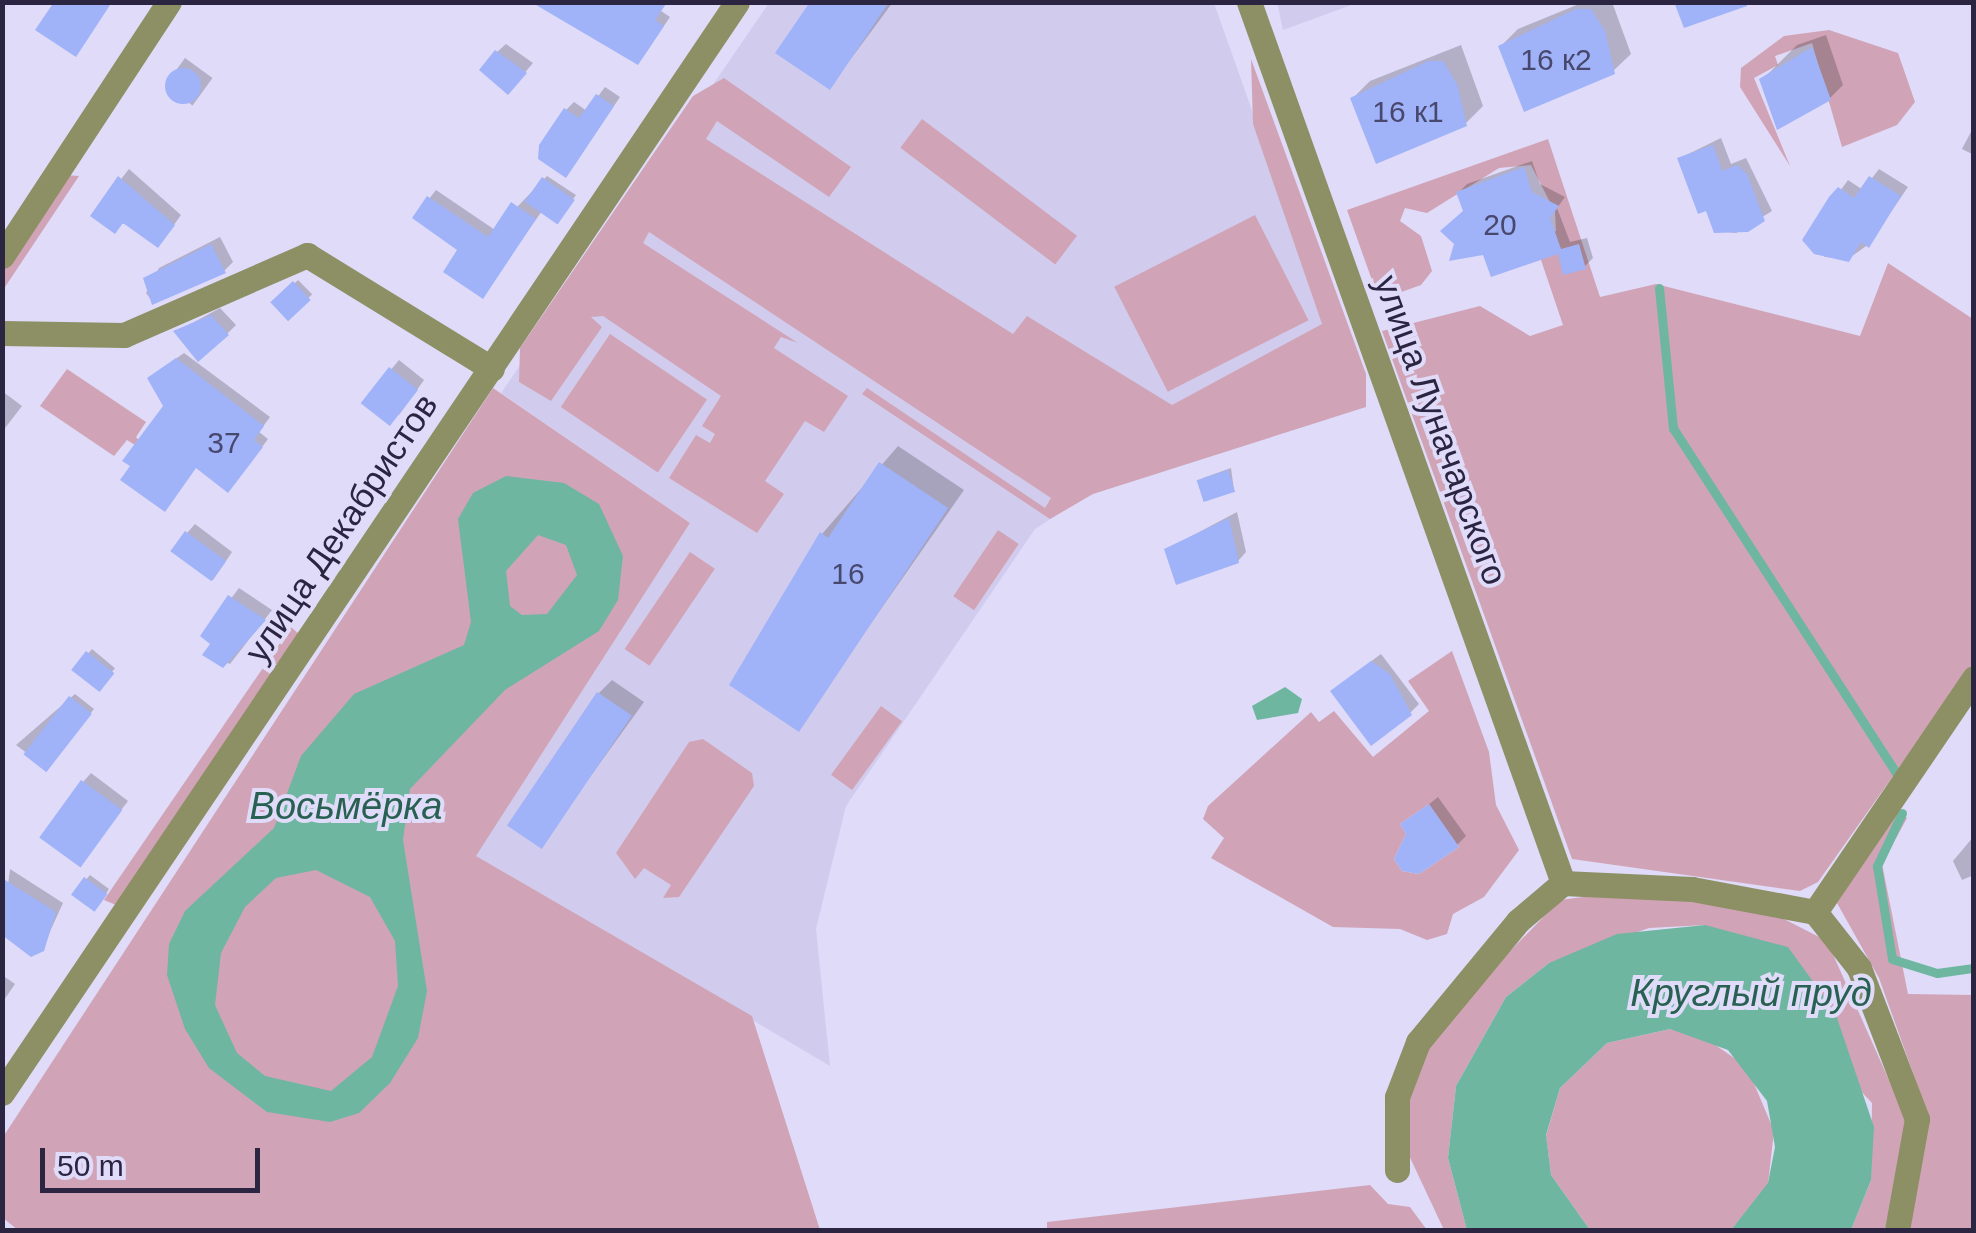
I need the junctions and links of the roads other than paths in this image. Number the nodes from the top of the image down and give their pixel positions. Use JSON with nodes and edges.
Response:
{"nodes":[{"id":1,"x":169,"y":2,"type":"edge"},
{"id":2,"x":737,"y":2,"type":"edge"},
{"id":3,"x":1248,"y":2,"type":"edge"},
{"id":4,"x":2,"y":256,"type":"edge"},
{"id":5,"x":2,"y":333,"type":"edge"},
{"id":6,"x":492,"y":369,"type":"junction"},
{"id":7,"x":1974,"y":678,"type":"edge"},
{"id":8,"x":1563,"y":883,"type":"junction"},
{"id":9,"x":1815,"y":912,"type":"junction"},
{"id":10,"x":2,"y":1093,"type":"edge"},
{"id":11,"x":1396,"y":1170,"type":"dead end"},
{"id":12,"x":1897,"y":1230,"type":"edge"}],
"edges":[{"from":1,"to":4,"type":"street"},
{"from":2,"to":6,"type":"street","name":"улица Декабристов"},
{"from":3,"to":8,"type":"street","name":"улица Луначарского"},
{"from":5,"to":6,"type":"street"},
{"from":6,"to":10,"type":"street","name":"улица Декабристов"},
{"from":7,"to":9,"type":"street"},
{"from":8,"to":9,"type":"street"},
{"from":8,"to":11,"type":"street"},
{"from":9,"to":12,"type":"street"}]}
